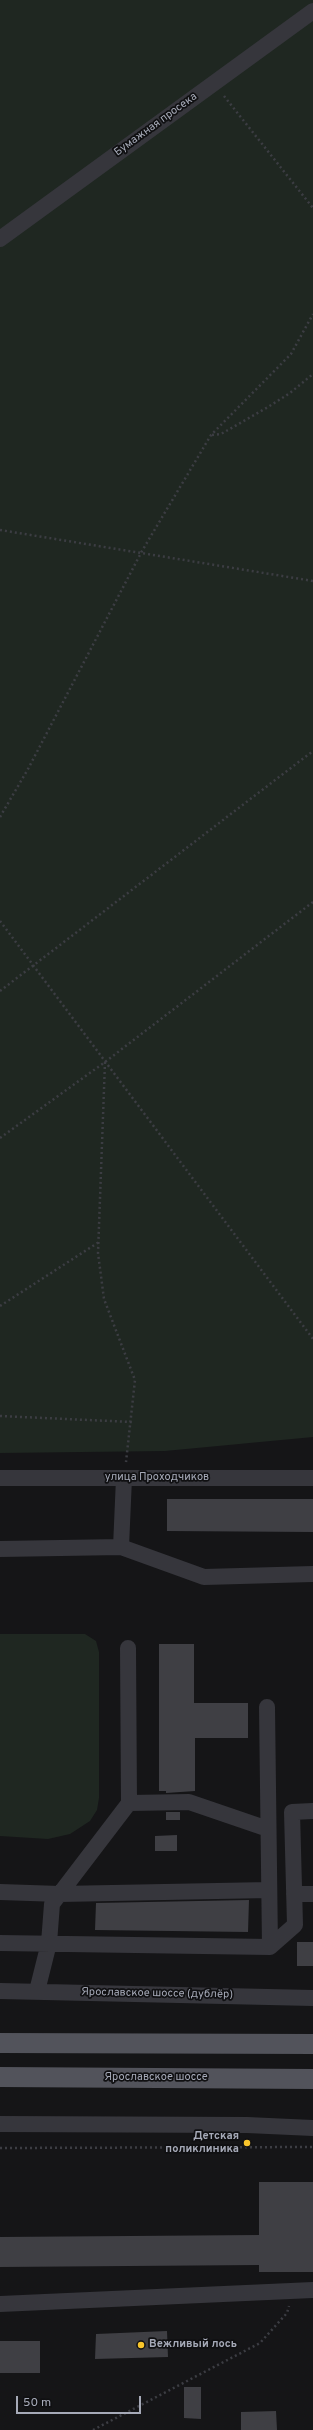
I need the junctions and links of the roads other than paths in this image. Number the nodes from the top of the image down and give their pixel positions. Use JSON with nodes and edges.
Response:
{"nodes":[{"id":1,"x":313,"y":11,"type":"edge"},
{"id":2,"x":0,"y":239,"type":"edge"},
{"id":3,"x":0,"y":1478,"type":"edge"},
{"id":4,"x":124,"y":1478,"type":"junction"},
{"id":5,"x":313,"y":1478,"type":"edge"},
{"id":6,"x":121,"y":1547,"type":"junction"},
{"id":7,"x":0,"y":1549,"type":"edge"},
{"id":8,"x":313,"y":1574,"type":"edge"},
{"id":9,"x":128,"y":1648,"type":"dead end"},
{"id":10,"x":267,"y":1707,"type":"dead end"},
{"id":11,"x":129,"y":1803,"type":"junction"},
{"id":12,"x":313,"y":1811,"type":"edge"},
{"id":13,"x":268,"y":1829,"type":"junction"},
{"id":14,"x":269,"y":1890,"type":"junction"},
{"id":15,"x":0,"y":1892,"type":"edge"},
{"id":16,"x":60,"y":1894,"type":"junction"},
{"id":17,"x":294,"y":1894,"type":"junction"},
{"id":18,"x":313,"y":1894,"type":"edge"},
{"id":19,"x":0,"y":1943,"type":"edge"},
{"id":20,"x":49,"y":1943,"type":"junction"},
{"id":21,"x":270,"y":1947,"type":"junction"},
{"id":22,"x":0,"y":1991,"type":"edge"},
{"id":23,"x":37,"y":1991,"type":"junction"},
{"id":24,"x":313,"y":1998,"type":"edge"},
{"id":25,"x":0,"y":2043,"type":"edge"},
{"id":26,"x":313,"y":2044,"type":"edge"},
{"id":27,"x":0,"y":2077,"type":"edge"},
{"id":28,"x":313,"y":2079,"type":"edge"},
{"id":29,"x":0,"y":2124,"type":"edge"},
{"id":30,"x":313,"y":2128,"type":"edge"},
{"id":31,"x":313,"y":2290,"type":"edge"},
{"id":32,"x":0,"y":2304,"type":"edge"}],
"edges":[{"from":1,"to":2,"type":"street","name":"Бумажная просека"},
{"from":3,"to":4,"type":"street","name":"улица Проходчиков"},
{"from":4,"to":5,"type":"street","name":"улица Проходчиков"},
{"from":4,"to":6,"type":"street"},
{"from":6,"to":7,"type":"street"},
{"from":6,"to":8,"type":"street"},
{"from":9,"to":11,"type":"street"},
{"from":10,"to":13,"type":"street"},
{"from":11,"to":13,"type":"street"},
{"from":11,"to":16,"type":"street"},
{"from":12,"to":17,"type":"street"},
{"from":13,"to":14,"type":"street"},
{"from":14,"to":16,"type":"street"},
{"from":14,"to":21,"type":"street"},
{"from":15,"to":16,"type":"street"},
{"from":16,"to":20,"type":"street"},
{"from":17,"to":18,"type":"street"},
{"from":17,"to":21,"type":"street"},
{"from":19,"to":20,"type":"street"},
{"from":20,"to":21,"type":"street"},
{"from":20,"to":23,"type":"street"},
{"from":22,"to":23,"type":"street","name":"Ярославское шоссе (дублёр)"},
{"from":23,"to":24,"type":"street","name":"Ярославское шоссе (дублёр)"},
{"from":25,"to":26,"type":"main road"},
{"from":27,"to":28,"type":"main road","name":"Ярославское шоссе"},
{"from":29,"to":30,"type":"street"},
{"from":31,"to":32,"type":"street"}]}
